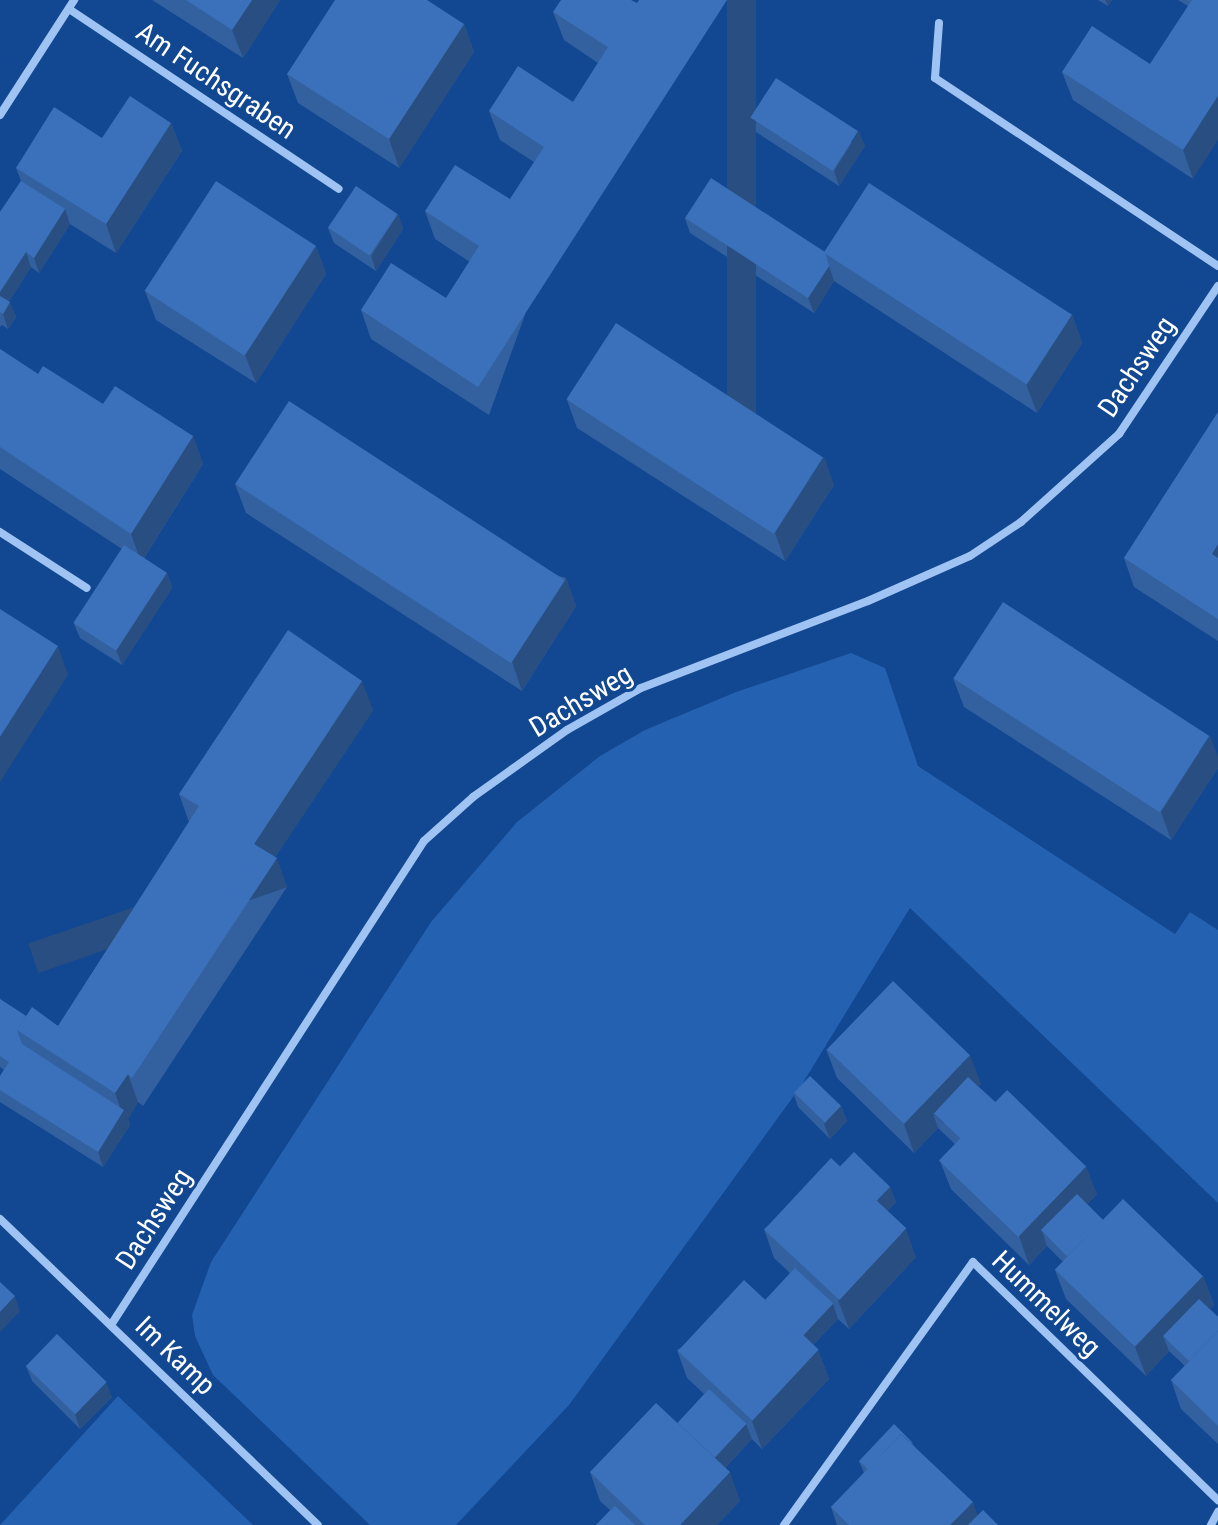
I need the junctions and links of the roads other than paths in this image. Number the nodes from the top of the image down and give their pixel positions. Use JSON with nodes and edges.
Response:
{"nodes":[{"id":1,"x":74,"y":0,"type":"edge"},
{"id":2,"x":69,"y":9,"type":"junction"},
{"id":3,"x":939,"y":23,"type":"dead end"},
{"id":4,"x":0,"y":115,"type":"edge"},
{"id":5,"x":339,"y":189,"type":"dead end"},
{"id":6,"x":1218,"y":266,"type":"edge"},
{"id":7,"x":1218,"y":286,"type":"edge"},
{"id":8,"x":0,"y":532,"type":"edge"},
{"id":9,"x":87,"y":588,"type":"dead end"},
{"id":10,"x":0,"y":1219,"type":"edge"},
{"id":11,"x":111,"y":1325,"type":"junction"},
{"id":12,"x":1218,"y":1500,"type":"edge"},
{"id":13,"x":1218,"y":1512,"type":"edge"},
{"id":14,"x":318,"y":1525,"type":"edge"},
{"id":15,"x":784,"y":1525,"type":"edge"},
{"id":16,"x":1211,"y":1525,"type":"edge"}],
"edges":[{"from":1,"to":2,"type":"street"},
{"from":2,"to":4,"type":"street"},
{"from":2,"to":5,"type":"street","name":"Am Fuchsgraben"},
{"from":3,"to":6,"type":"street"},
{"from":7,"to":11,"type":"street","name":"Dachsweg"},
{"from":8,"to":9,"type":"street"},
{"from":10,"to":11,"type":"street","name":"Im Kamp"},
{"from":11,"to":14,"type":"street","name":"Im Kamp"},
{"from":12,"to":15,"type":"street","name":"Hummelweg"},
{"from":13,"to":16,"type":"street"}]}
